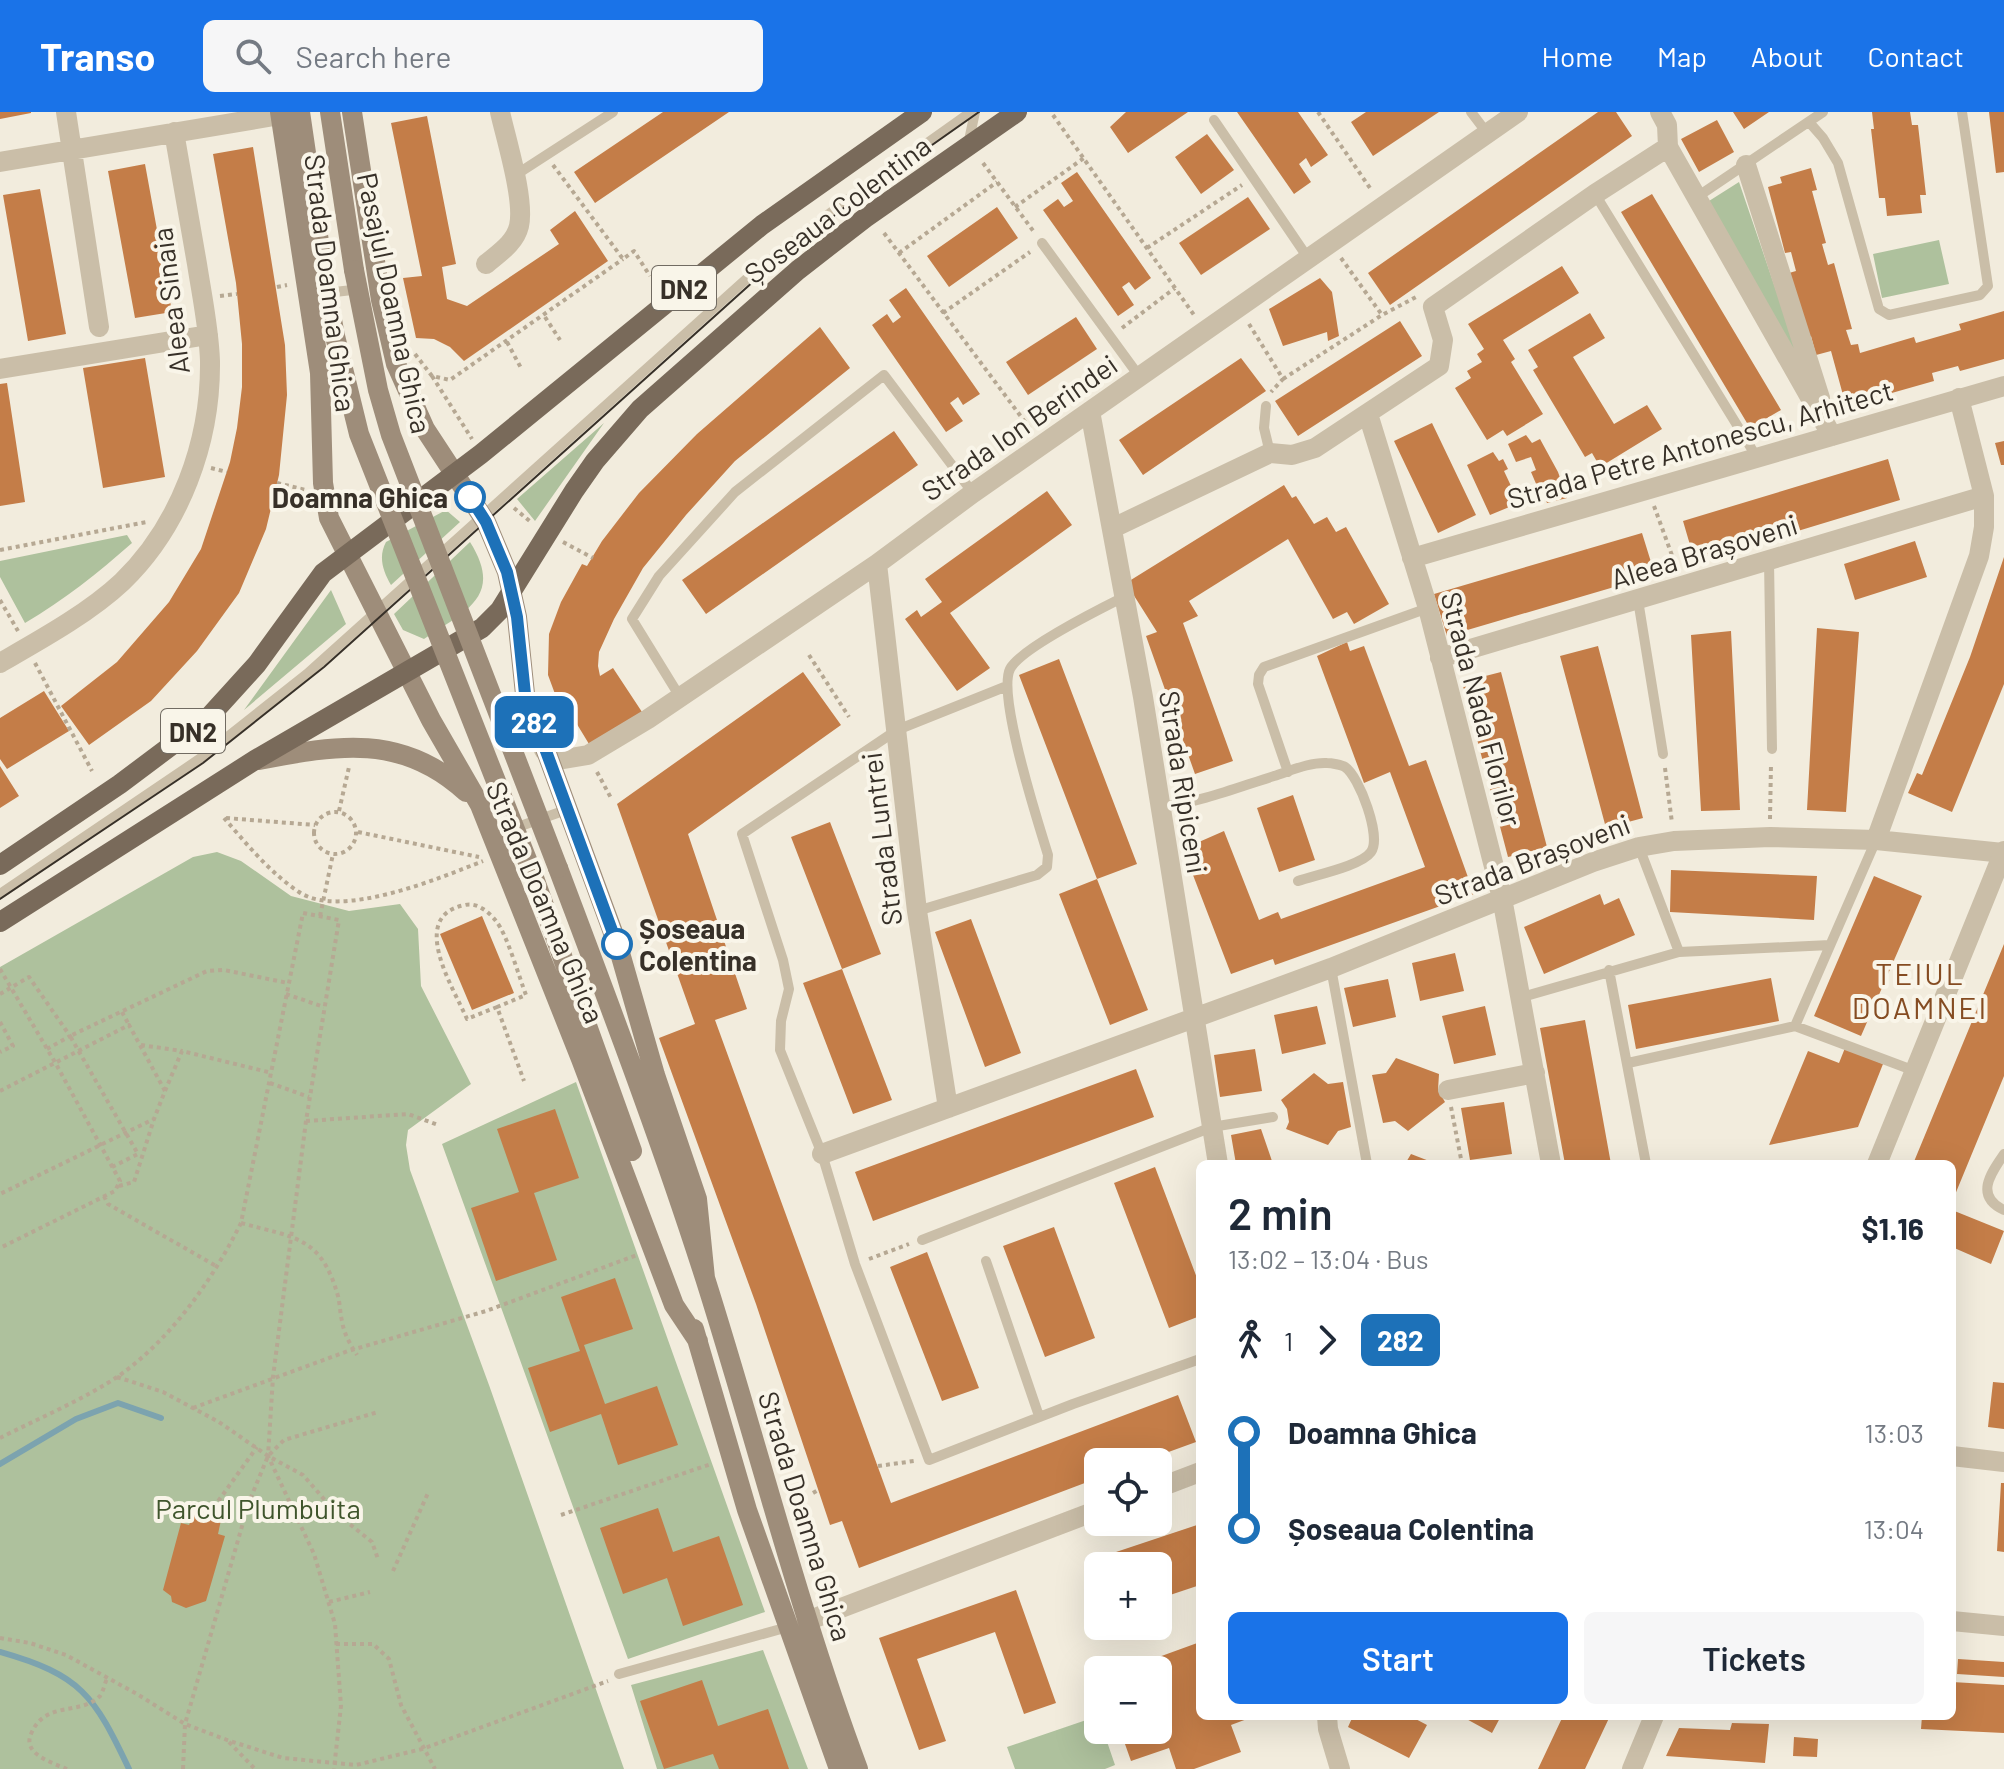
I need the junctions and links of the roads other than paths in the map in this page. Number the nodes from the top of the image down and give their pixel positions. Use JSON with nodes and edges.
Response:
{"nodes":[{"id":1,"x":66,"y":112,"type":"edge"},
{"id":2,"x":330,"y":112,"type":"edge"},
{"id":3,"x":352,"y":112,"type":"edge"},
{"id":4,"x":500,"y":112,"type":"edge"},
{"id":5,"x":613,"y":112,"type":"edge"},
{"id":6,"x":922,"y":112,"type":"edge"},
{"id":7,"x":973,"y":112,"type":"edge"},
{"id":8,"x":1017,"y":112,"type":"edge"},
{"id":9,"x":1471,"y":112,"type":"edge"},
{"id":10,"x":1518,"y":112,"type":"edge"},
{"id":11,"x":1660,"y":112,"type":"edge"},
{"id":12,"x":1823,"y":112,"type":"edge"},
{"id":13,"x":1962,"y":112,"type":"edge"},
{"id":14,"x":286,"y":113,"type":"edge"},
{"id":15,"x":1214,"y":120,"type":"dead end"},
{"id":16,"x":1809,"y":122,"type":"junction"},
{"id":17,"x":174,"y":132,"type":"junction"},
{"id":18,"x":1487,"y":133,"type":"junction"},
{"id":19,"x":967,"y":147,"type":"junction"},
{"id":20,"x":1668,"y":147,"type":"junction"},
{"id":21,"x":72,"y":150,"type":"junction"},
{"id":22,"x":0,"y":162,"type":"edge"},
{"id":23,"x":1746,"y":165,"type":"junction"},
{"id":24,"x":514,"y":176,"type":"junction"},
{"id":25,"x":1595,"y":194,"type":"junction"},
{"id":26,"x":1697,"y":197,"type":"junction"},
{"id":27,"x":1042,"y":243,"type":"road end"},
{"id":28,"x":1308,"y":258,"type":"junction"},
{"id":29,"x":486,"y":264,"type":"dead end"},
{"id":30,"x":379,"y":287,"type":"junction"},
{"id":31,"x":309,"y":295,"type":"junction"},
{"id":32,"x":99,"y":327,"type":"dead end"},
{"id":33,"x":208,"y":335,"type":"junction"},
{"id":34,"x":0,"y":369,"type":"edge"},
{"id":35,"x":1139,"y":376,"type":"junction"},
{"id":36,"x":2004,"y":386,"type":"edge"},
{"id":37,"x":1959,"y":398,"type":"junction"},
{"id":38,"x":1266,"y":406,"type":"road end"},
{"id":39,"x":1090,"y":411,"type":"junction"},
{"id":40,"x":1368,"y":414,"type":"junction"},
{"id":41,"x":1832,"y":436,"type":"junction"},
{"id":42,"x":1270,"y":453,"type":"junction"},
{"id":43,"x":1756,"y":456,"type":"junction"},
{"id":44,"x":455,"y":475,"type":"junction"},
{"id":45,"x":973,"y":493,"type":"junction"},
{"id":46,"x":1984,"y":496,"type":"junction"},
{"id":47,"x":483,"y":517,"type":"junction"},
{"id":48,"x":1113,"y":528,"type":"junction"},
{"id":49,"x":346,"y":554,"type":"junction"},
{"id":50,"x":1412,"y":558,"type":"junction"},
{"id":51,"x":1769,"y":561,"type":"junction"},
{"id":52,"x":877,"y":564,"type":"junction"},
{"id":53,"x":513,"y":590,"type":"junction"},
{"id":54,"x":1125,"y":596,"type":"junction"},
{"id":55,"x":1638,"y":600,"type":"junction"},
{"id":56,"x":1428,"y":608,"type":"junction"},
{"id":57,"x":377,"y":612,"type":"junction"},
{"id":58,"x":1440,"y":658,"type":"junction"},
{"id":59,"x":0,"y":663,"type":"edge"},
{"id":60,"x":407,"y":673,"type":"junction"},
{"id":61,"x":1007,"y":686,"type":"junction"},
{"id":62,"x":680,"y":697,"type":"junction"},
{"id":63,"x":897,"y":730,"type":"junction"},
{"id":64,"x":1772,"y":749,"type":"road end"},
{"id":65,"x":544,"y":750,"type":"junction"},
{"id":66,"x":1663,"y":754,"type":"road end"},
{"id":67,"x":255,"y":760,"type":"junction"},
{"id":68,"x":1288,"y":772,"type":"junction"},
{"id":69,"x":480,"y":805,"type":"junction"},
{"id":70,"x":1161,"y":807,"type":"junction"},
{"id":71,"x":566,"y":810,"type":"junction"},
{"id":72,"x":492,"y":836,"type":"junction"},
{"id":73,"x":1876,"y":840,"type":"junction"},
{"id":74,"x":1639,"y":847,"type":"junction"},
{"id":75,"x":2004,"y":852,"type":"edge"},
{"id":76,"x":0,"y":865,"type":"edge"},
{"id":77,"x":1298,"y":881,"type":"dead end"},
{"id":78,"x":0,"y":894,"type":"edge"},
{"id":79,"x":1502,"y":898,"type":"junction"},
{"id":80,"x":917,"y":911,"type":"junction"},
{"id":81,"x":0,"y":922,"type":"edge"},
{"id":82,"x":1830,"y":945,"type":"junction"},
{"id":83,"x":1679,"y":952,"type":"junction"},
{"id":84,"x":1331,"y":968,"type":"junction"},
{"id":85,"x":1609,"y":970,"type":"junction"},
{"id":86,"x":1522,"y":997,"type":"junction"},
{"id":87,"x":1194,"y":1020,"type":"junction"},
{"id":88,"x":1795,"y":1026,"type":"junction"},
{"id":89,"x":1628,"y":1063,"type":"junction"},
{"id":90,"x":1915,"y":1071,"type":"junction"},
{"id":91,"x":1535,"y":1073,"type":"junction"},
{"id":92,"x":1448,"y":1090,"type":"road end"},
{"id":93,"x":948,"y":1108,"type":"junction"},
{"id":94,"x":1273,"y":1117,"type":"dead end"},
{"id":95,"x":1212,"y":1127,"type":"junction"},
{"id":96,"x":822,"y":1154,"type":"junction"},
{"id":97,"x":2004,"y":1154,"type":"edge"},
{"id":98,"x":1217,"y":1160,"type":"edge"},
{"id":99,"x":1366,"y":1160,"type":"edge"},
{"id":100,"x":1550,"y":1160,"type":"edge"},
{"id":101,"x":1645,"y":1160,"type":"edge"},
{"id":102,"x":1879,"y":1160,"type":"edge"},
{"id":103,"x":671,"y":1175,"type":"joint"},
{"id":104,"x":645,"y":1187,"type":"joint"},
{"id":105,"x":2004,"y":1210,"type":"edge"},
{"id":106,"x":922,"y":1240,"type":"road end"},
{"id":107,"x":986,"y":1261,"type":"dead end"},
{"id":108,"x":705,"y":1278,"type":"junction"},
{"id":109,"x":698,"y":1341,"type":"junction"},
{"id":110,"x":1196,"y":1360,"type":"edge"},
{"id":111,"x":1039,"y":1416,"type":"junction"},
{"id":112,"x":1956,"y":1456,"type":"edge"},
{"id":113,"x":2004,"y":1462,"type":"edge"},
{"id":114,"x":1196,"y":1474,"type":"edge"},
{"id":115,"x":1172,"y":1483,"type":"edge"},
{"id":116,"x":1084,"y":1515,"type":"edge"},
{"id":117,"x":1956,"y":1621,"type":"edge"},
{"id":118,"x":797,"y":1624,"type":"junction"},
{"id":119,"x":2004,"y":1626,"type":"edge"},
{"id":120,"x":619,"y":1674,"type":"dead end"},
{"id":121,"x":1327,"y":1720,"type":"edge"},
{"id":122,"x":1652,"y":1720,"type":"edge"},
{"id":123,"x":839,"y":1769,"type":"edge"},
{"id":124,"x":858,"y":1769,"type":"edge"},
{"id":125,"x":1340,"y":1769,"type":"edge"},
{"id":126,"x":1632,"y":1769,"type":"edge"}],
"edges":[{"from":1,"to":21,"type":"street"},
{"from":2,"to":103,"type":"main road","name":"Pasajul Doamna Ghica","bridge":true},
{"from":3,"to":30,"type":"main road","name":"Strada Doamna Ghica"},
{"from":4,"to":24,"type":"street"},
{"from":5,"to":24,"type":"lane"},
{"from":6,"to":44,"type":"main road","name":"Șoseaua Colentina","number":"DN2"},
{"from":7,"to":19,"type":"lane"},
{"from":7,"to":47,"type":"lane"},
{"from":8,"to":19,"type":"main road","name":"Șoseaua Colentina","number":"DN2"},
{"from":9,"to":18,"type":"lane"},
{"from":10,"to":18,"type":"street","name":"Strada Ion Berindei"},
{"from":11,"to":20,"type":"street"},
{"from":12,"to":16,"type":"lane"},
{"from":13,"to":16,"type":"lane"},
{"from":14,"to":17,"type":"street"},
{"from":14,"to":31,"type":"main road","name":"Strada Doamna Ghica"},
{"from":14,"to":104,"type":"main road","name":"Pasajul Doamna Ghica","bridge":true},
{"from":15,"to":28,"type":"lane"},
{"from":16,"to":23,"type":"lane"},
{"from":17,"to":21,"type":"street"},
{"from":17,"to":33,"type":"street","name":"Aleea Sinaia"},
{"from":18,"to":28,"type":"street","name":"Strada Ion Berindei"},
{"from":19,"to":53,"type":"main road","name":"Șoseaua Colentina","number":"DN2"},
{"from":20,"to":25,"type":"street"},
{"from":20,"to":26,"type":"street"},
{"from":21,"to":22,"type":"street"},
{"from":21,"to":32,"type":"street"},
{"from":23,"to":26,"type":"lane"},
{"from":23,"to":41,"type":"street"},
{"from":24,"to":29,"type":"street"},
{"from":25,"to":40,"type":"street"},
{"from":25,"to":43,"type":"lane"},
{"from":26,"to":41,"type":"street"},
{"from":27,"to":35,"type":"lane"},
{"from":28,"to":35,"type":"street","name":"Strada Ion Berindei"},
{"from":30,"to":31,"type":"lane"},
{"from":30,"to":44,"type":"main road","name":"Strada Doamna Ghica"},
{"from":31,"to":49,"type":"main road","name":"Strada Doamna Ghica"},
{"from":33,"to":34,"type":"street"},
{"from":33,"to":59,"type":"street","name":"Aleea Sinaia"},
{"from":35,"to":39,"type":"street","name":"Strada Ion Berindei"},
{"from":36,"to":37,"type":"street","name":"Strada Petre Antonescu, Arhitect"},
{"from":37,"to":41,"type":"street","name":"Strada Petre Antonescu, Arhitect"},
{"from":37,"to":46,"type":"street"},
{"from":38,"to":42,"type":"lane"},
{"from":39,"to":45,"type":"street","name":"Strada Ion Berindei"},
{"from":39,"to":48,"type":"street","name":"Strada Ripiceni"},
{"from":40,"to":42,"type":"street"},
{"from":40,"to":50,"type":"street","name":"Strada Nada Florilor"},
{"from":41,"to":43,"type":"street","name":"Strada Petre Antonescu, Arhitect"},
{"from":42,"to":48,"type":"street"},
{"from":43,"to":50,"type":"street","name":"Strada Petre Antonescu, Arhitect"},
{"from":44,"to":47,"type":"main road","name":"Strada Doamna Ghica"},
{"from":44,"to":49,"type":"main road","name":"Șoseaua Colentina","number":"DN2"},
{"from":45,"to":52,"type":"street","name":"Strada Ion Berindei"},
{"from":45,"to":62,"type":"lane"},
{"from":46,"to":51,"type":"street","name":"Aleea Brașoveni"},
{"from":46,"to":73,"type":"street"},
{"from":47,"to":53,"type":"main road","name":"Strada Doamna Ghica"},
{"from":47,"to":57,"type":"lane"},
{"from":48,"to":54,"type":"street","name":"Strada Ripiceni"},
{"from":49,"to":57,"type":"main road","name":"Strada Doamna Ghica"},
{"from":49,"to":76,"type":"main road","name":"Șoseaua Colentina","number":"DN2"},
{"from":50,"to":56,"type":"street","name":"Strada Nada Florilor"},
{"from":51,"to":55,"type":"street","name":"Aleea Brașoveni"},
{"from":51,"to":64,"type":"lane"},
{"from":52,"to":62,"type":"street","name":"Strada Ion Berindei"},
{"from":52,"to":63,"type":"street","name":"Strada Luntrei"},
{"from":53,"to":60,"type":"main road","name":"Șoseaua Colentina","number":"DN2"},
{"from":53,"to":65,"type":"main road","name":"Strada Doamna Ghica"},
{"from":54,"to":61,"type":"lane"},
{"from":54,"to":70,"type":"street","name":"Strada Ripiceni"},
{"from":55,"to":58,"type":"street","name":"Aleea Brașoveni"},
{"from":55,"to":66,"type":"lane"},
{"from":56,"to":58,"type":"street","name":"Strada Nada Florilor"},
{"from":56,"to":68,"type":"lane"},
{"from":57,"to":60,"type":"main road","name":"Strada Doamna Ghica"},
{"from":57,"to":78,"type":"lane"},
{"from":58,"to":79,"type":"street","name":"Strada Nada Florilor"},
{"from":60,"to":67,"type":"main road","name":"Șoseaua Colentina","number":"DN2"},
{"from":60,"to":69,"type":"main road","name":"Strada Doamna Ghica"},
{"from":61,"to":63,"type":"lane"},
{"from":61,"to":80,"type":"lane"},
{"from":62,"to":65,"type":"street","name":"Strada Ion Berindei"},
{"from":63,"to":80,"type":"street","name":"Strada Luntrei"},
{"from":63,"to":96,"type":"lane"},
{"from":65,"to":71,"type":"main road","name":"Strada Doamna Ghica"},
{"from":67,"to":69,"type":"main road"},
{"from":67,"to":81,"type":"main road","name":"Șoseaua Colentina","number":"DN2"},
{"from":68,"to":70,"type":"lane"},
{"from":68,"to":77,"type":"lane"},
{"from":69,"to":72,"type":"main road","name":"Strada Doamna Ghica"},
{"from":70,"to":87,"type":"street","name":"Strada Ripiceni"},
{"from":71,"to":72,"type":"lane"},
{"from":71,"to":108,"type":"main road","name":"Strada Doamna Ghica"},
{"from":72,"to":109,"type":"main road","name":"Strada Doamna Ghica"},
{"from":73,"to":74,"type":"street","name":"Strada Brașoveni"},
{"from":73,"to":75,"type":"street","name":"Strada Brașoveni"},
{"from":73,"to":82,"type":"lane"},
{"from":74,"to":79,"type":"street","name":"Strada Brașoveni"},
{"from":74,"to":83,"type":"lane"},
{"from":75,"to":90,"type":"street"},
{"from":79,"to":84,"type":"street","name":"Strada Brașoveni"},
{"from":79,"to":86,"type":"street","name":"Strada Nada Florilor"},
{"from":80,"to":93,"type":"street","name":"Strada Luntrei"},
{"from":82,"to":83,"type":"lane"},
{"from":82,"to":88,"type":"lane"},
{"from":83,"to":85,"type":"lane"},
{"from":84,"to":87,"type":"street","name":"Strada Brașoveni"},
{"from":84,"to":99,"type":"lane"},
{"from":85,"to":86,"type":"lane"},
{"from":85,"to":89,"type":"lane"},
{"from":86,"to":91,"type":"street","name":"Strada Nada Florilor"},
{"from":87,"to":93,"type":"street"},
{"from":87,"to":95,"type":"street","name":"Strada Ripiceni"},
{"from":88,"to":89,"type":"lane"},
{"from":88,"to":90,"type":"lane"},
{"from":89,"to":101,"type":"lane"},
{"from":90,"to":102,"type":"street"},
{"from":91,"to":92,"type":"street"},
{"from":91,"to":100,"type":"street","name":"Strada Nada Florilor"},
{"from":93,"to":96,"type":"street"},
{"from":94,"to":95,"type":"lane"},
{"from":95,"to":98,"type":"street","name":"Strada Ripiceni"},
{"from":95,"to":106,"type":"lane"},
{"from":96,"to":111,"type":"lane"},
{"from":97,"to":105,"type":"lane"},
{"from":103,"to":108,"type":"main road","name":"Strada Doamna Ghica"},
{"from":104,"to":109,"type":"main road","name":"Strada Doamna Ghica"},
{"from":107,"to":111,"type":"lane"},
{"from":108,"to":118,"type":"main road","name":"Strada Doamna Ghica"},
{"from":109,"to":118,"type":"main road","name":"Strada Doamna Ghica"},
{"from":110,"to":111,"type":"lane"},
{"from":112,"to":113,"type":"street"},
{"from":114,"to":115,"type":"street"},
{"from":116,"to":118,"type":"street"},
{"from":117,"to":119,"type":"street"},
{"from":118,"to":120,"type":"lane"},
{"from":118,"to":123,"type":"main road","name":"Strada Doamna Ghica"},
{"from":118,"to":124,"type":"main road","name":"Strada Doamna Ghica"},
{"from":121,"to":125,"type":"street"},
{"from":122,"to":126,"type":"street"}]}
